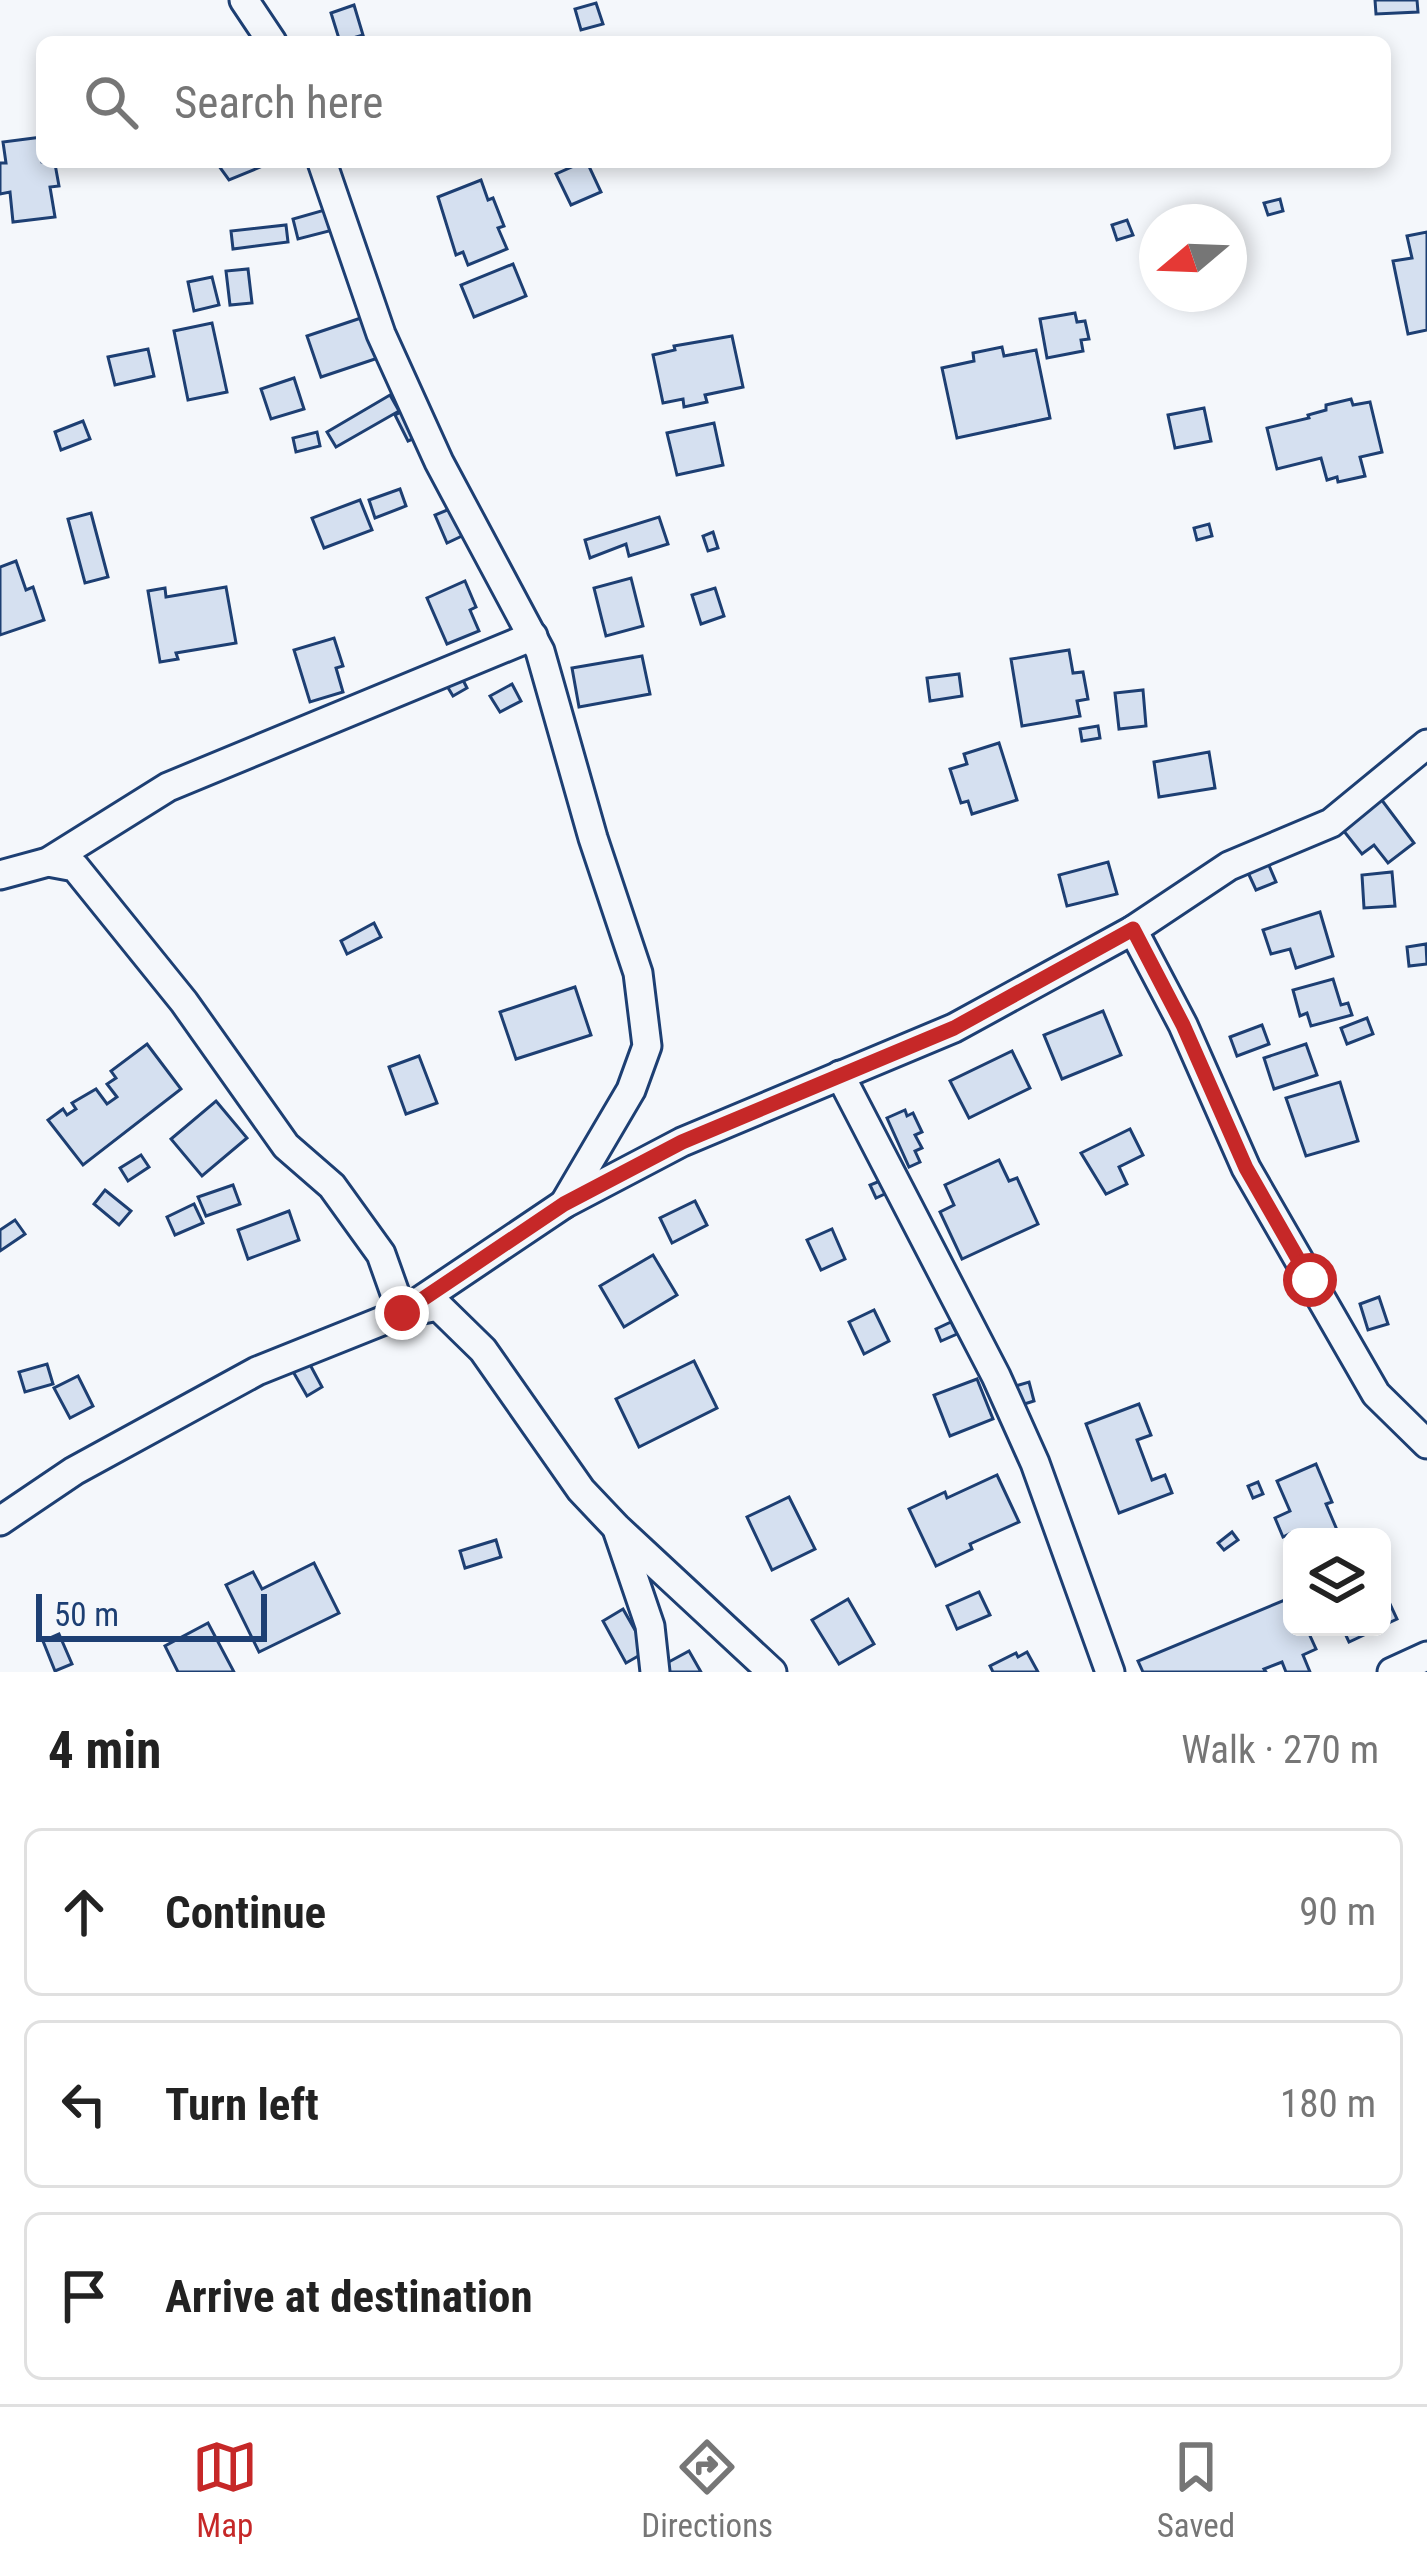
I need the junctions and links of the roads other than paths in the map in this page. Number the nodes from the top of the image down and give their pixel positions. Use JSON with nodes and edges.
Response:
{"nodes":[{"id":1,"x":244,"y":0,"type":"edge"},
{"id":2,"x":268,"y":36,"type":"edge"},
{"id":3,"x":324,"y":168,"type":"edge"},
{"id":4,"x":533,"y":636,"type":"junction"},
{"id":5,"x":1427,"y":744,"type":"edge"},
{"id":6,"x":48,"y":862,"type":"junction"},
{"id":7,"x":0,"y":875,"type":"edge"},
{"id":8,"x":1133,"y":929,"type":"junction"},
{"id":9,"x":840,"y":1075,"type":"junction"},
{"id":10,"x":564,"y":1204,"type":"junction"},
{"id":11,"x":402,"y":1313,"type":"junction"},
{"id":12,"x":1427,"y":1444,"type":"edge"},
{"id":13,"x":0,"y":1521,"type":"edge"},
{"id":14,"x":617,"y":1528,"type":"junction"},
{"id":15,"x":1427,"y":1656,"type":"edge"},
{"id":16,"x":655,"y":1672,"type":"edge"},
{"id":17,"x":772,"y":1672,"type":"edge"},
{"id":18,"x":1110,"y":1672,"type":"edge"},
{"id":19,"x":1392,"y":1672,"type":"edge"}],
"edges":[{"from":1,"to":2,"type":"street"},
{"from":3,"to":4,"type":"street"},
{"from":4,"to":6,"type":"street"},
{"from":4,"to":10,"type":"street"},
{"from":5,"to":8,"type":"street"},
{"from":6,"to":7,"type":"street"},
{"from":6,"to":11,"type":"street"},
{"from":8,"to":9,"type":"street"},
{"from":8,"to":12,"type":"street"},
{"from":9,"to":10,"type":"street"},
{"from":9,"to":18,"type":"street"},
{"from":10,"to":11,"type":"street"},
{"from":11,"to":13,"type":"street"},
{"from":11,"to":14,"type":"street"},
{"from":14,"to":16,"type":"street"},
{"from":14,"to":17,"type":"street"},
{"from":15,"to":19,"type":"street"}]}
